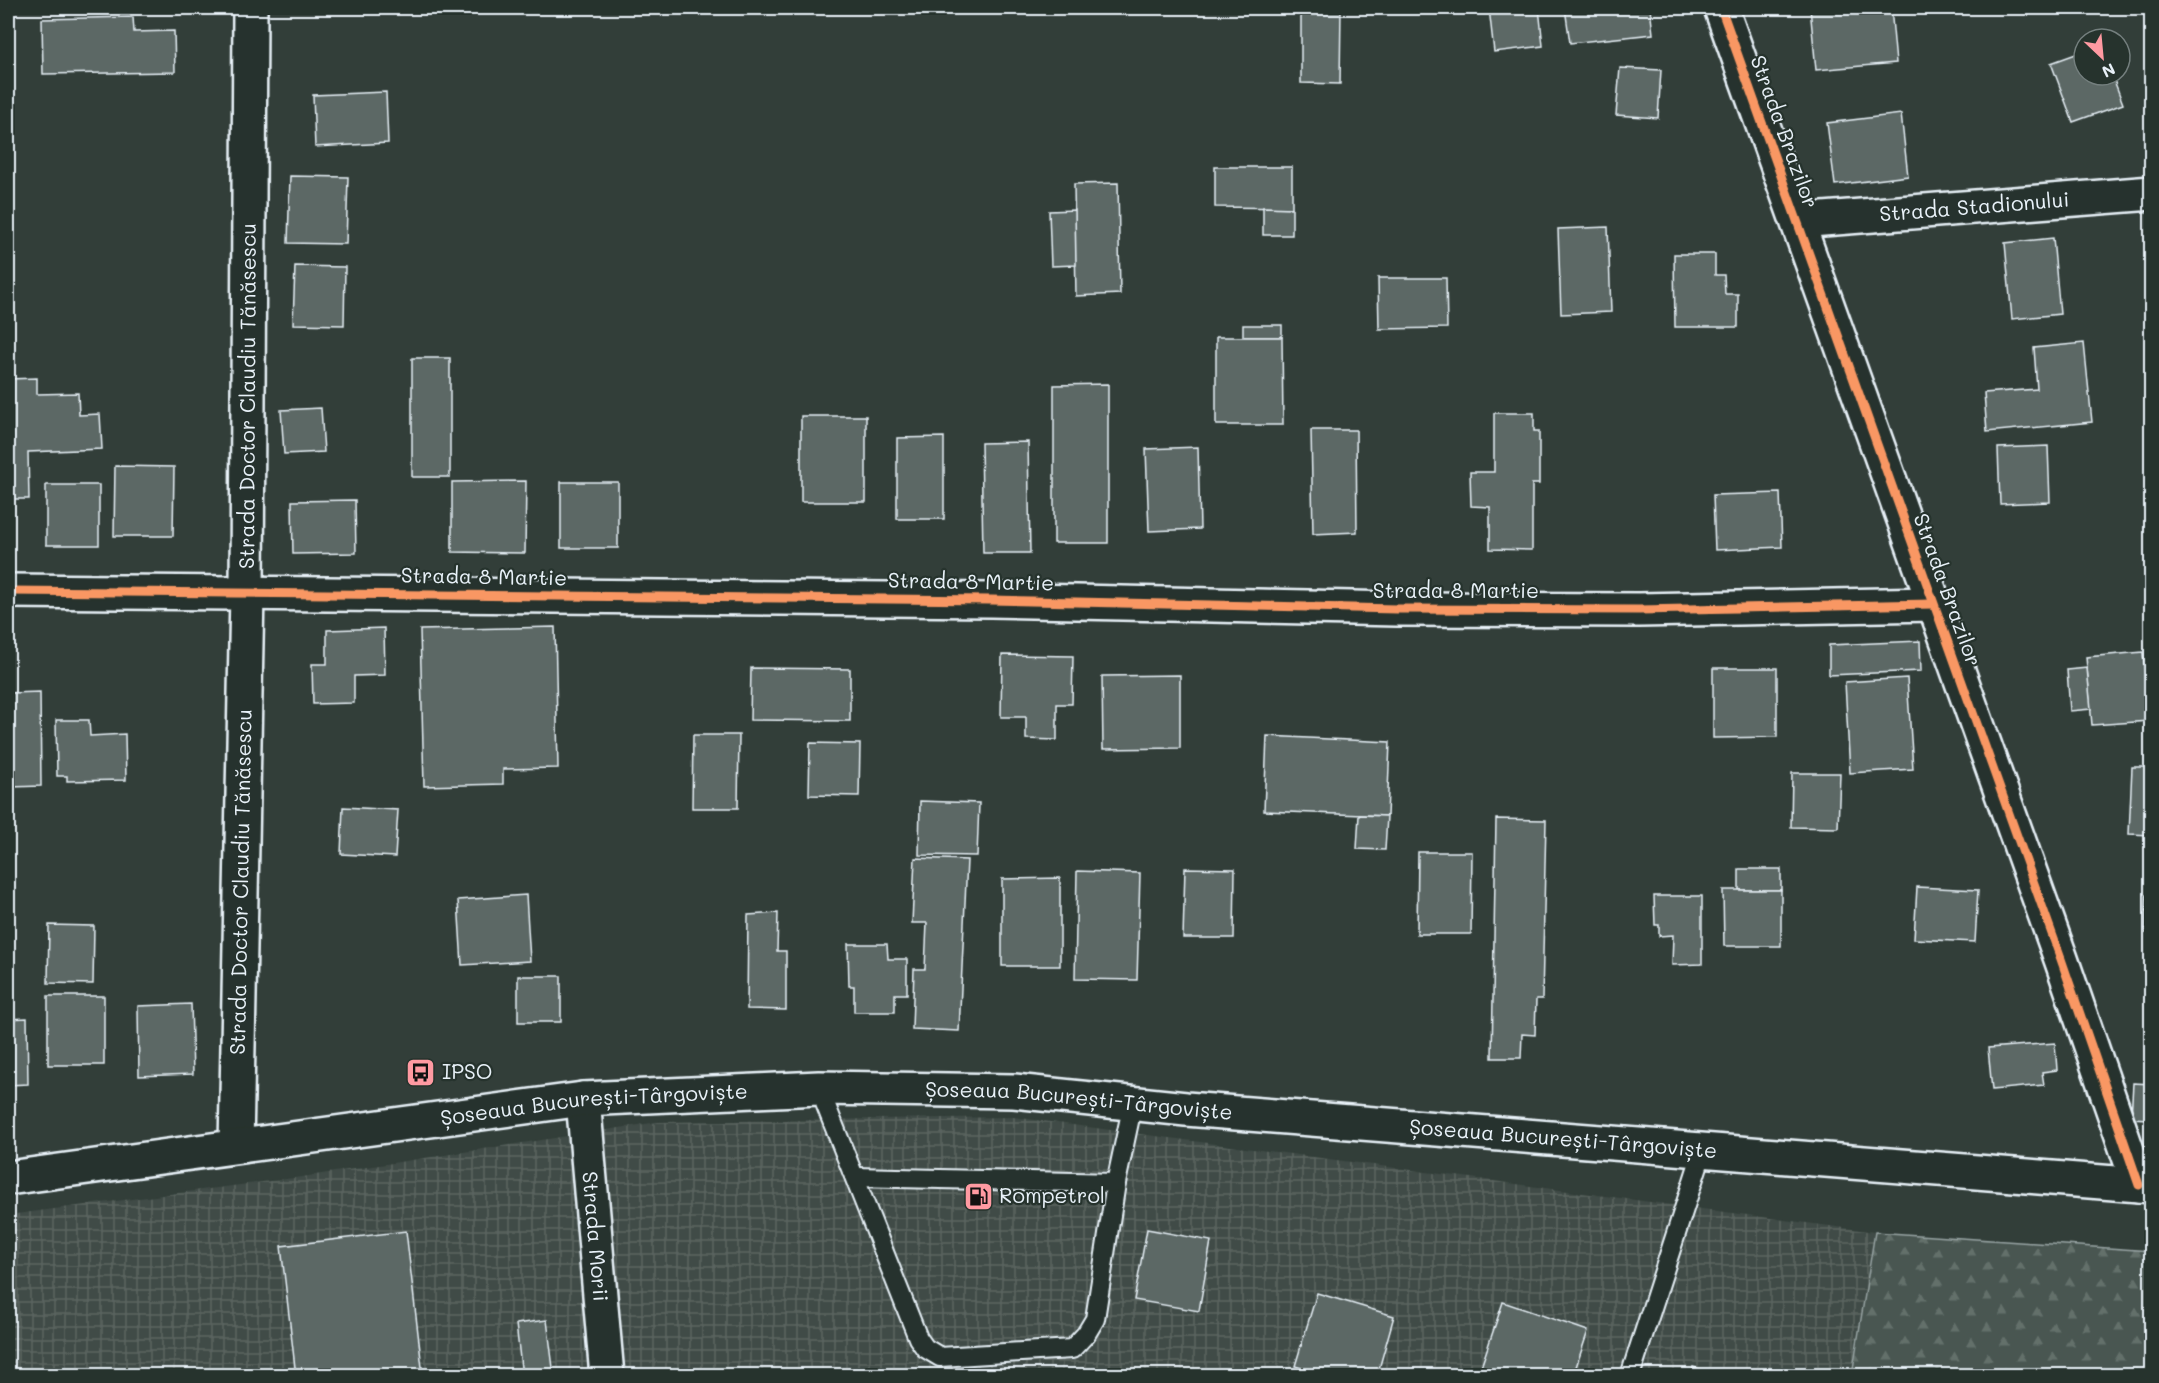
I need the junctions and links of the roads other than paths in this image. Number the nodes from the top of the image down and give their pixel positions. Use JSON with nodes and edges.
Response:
{"nodes":[{"id":1,"x":250,"y":8,"type":"edge"},
{"id":2,"x":1721,"y":8,"type":"edge"},
{"id":3,"x":2151,"y":194,"type":"edge"},
{"id":4,"x":1798,"y":221,"type":"junction"},
{"id":5,"x":8,"y":591,"type":"edge"},
{"id":6,"x":247,"y":593,"type":"junction"},
{"id":7,"x":1933,"y":604,"type":"junction"},
{"id":8,"x":819,"y":1088,"type":"junction"},
{"id":9,"x":583,"y":1099,"type":"junction"},
{"id":10,"x":1132,"y":1103,"type":"junction"},
{"id":11,"x":236,"y":1146,"type":"junction"},
{"id":12,"x":1703,"y":1150,"type":"junction"},
{"id":13,"x":855,"y":1177,"type":"junction"},
{"id":14,"x":8,"y":1178,"type":"edge"},
{"id":15,"x":1116,"y":1183,"type":"junction"},
{"id":16,"x":2145,"y":1186,"type":"edge"},
{"id":17,"x":607,"y":1376,"type":"edge"},
{"id":18,"x":1630,"y":1376,"type":"edge"}],
"edges":[{"from":1,"to":6,"type":"street","name":"Strada Doctor Claudiu Tănăsescu"},
{"from":2,"to":4,"type":"street","name":"Strada Brazilor"},
{"from":3,"to":4,"type":"street","name":"Strada Stadionului"},
{"from":4,"to":7,"type":"street","name":"Strada Brazilor"},
{"from":5,"to":6,"type":"street","name":"Strada 8 Martie"},
{"from":6,"to":7,"type":"street","name":"Strada 8 Martie"},
{"from":6,"to":11,"type":"street","name":"Strada Doctor Claudiu Tănăsescu"},
{"from":7,"to":16,"type":"street","name":"Strada Brazilor"},
{"from":8,"to":9,"type":"street","name":"Șoseaua București-Târgoviște"},
{"from":8,"to":10,"type":"street","name":"Șoseaua București-Târgoviște"},
{"from":8,"to":13,"type":"lane"},
{"from":9,"to":11,"type":"street","name":"Șoseaua București-Târgoviște"},
{"from":9,"to":17,"type":"street","name":"Strada Morii"},
{"from":10,"to":12,"type":"street","name":"Șoseaua București-Târgoviște"},
{"from":10,"to":15,"type":"lane"},
{"from":11,"to":14,"type":"street","name":"Șoseaua București-Târgoviște"},
{"from":12,"to":16,"type":"street","name":"Șoseaua București-Târgoviște"},
{"from":12,"to":18,"type":"lane"},
{"from":13,"to":15,"type":"lane"},
{"from":13,"to":15,"type":"lane"}]}
